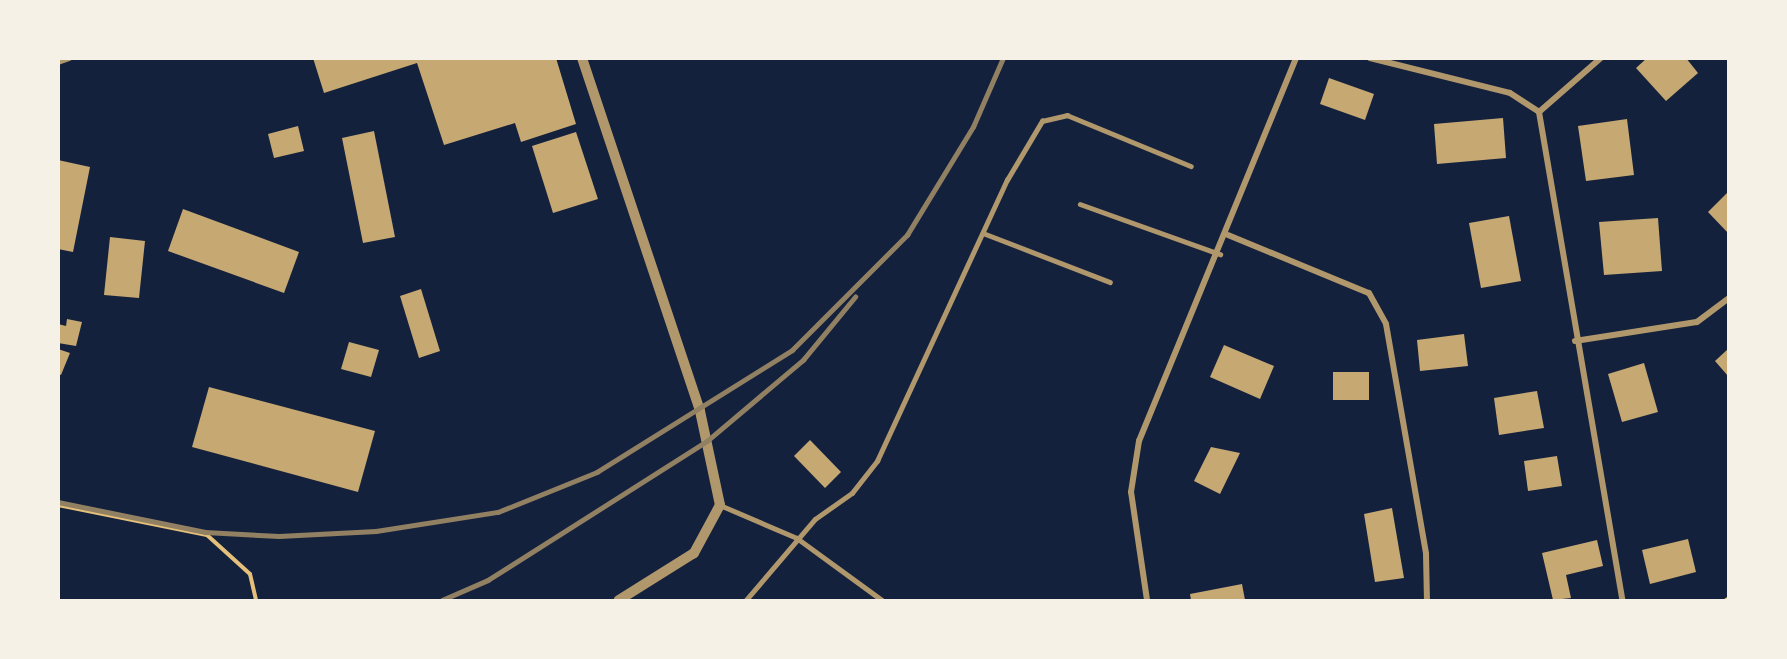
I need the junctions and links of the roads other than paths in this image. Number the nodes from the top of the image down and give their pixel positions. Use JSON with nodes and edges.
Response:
{"nodes":[{"id":1,"x":69,"y":58,"type":"edge"},
{"id":2,"x":582,"y":58,"type":"edge"},
{"id":3,"x":1296,"y":58,"type":"edge"},
{"id":4,"x":1370,"y":58,"type":"edge"},
{"id":5,"x":1601,"y":58,"type":"edge"},
{"id":6,"x":58,"y":62,"type":"edge"},
{"id":7,"x":1539,"y":112,"type":"junction"},
{"id":8,"x":1191,"y":166,"type":"dead end"},
{"id":9,"x":1080,"y":204,"type":"dead end"},
{"id":10,"x":983,"y":233,"type":"junction"},
{"id":11,"x":1228,"y":235,"type":"junction"},
{"id":12,"x":1220,"y":254,"type":"junction"},
{"id":13,"x":1110,"y":282,"type":"dead end"},
{"id":14,"x":1728,"y":299,"type":"edge"},
{"id":15,"x":1575,"y":341,"type":"junction"},
{"id":16,"x":720,"y":505,"type":"junction"},
{"id":17,"x":797,"y":538,"type":"junction"},
{"id":18,"x":619,"y":600,"type":"edge"},
{"id":19,"x":746,"y":600,"type":"edge"},
{"id":20,"x":882,"y":600,"type":"edge"},
{"id":21,"x":1147,"y":600,"type":"edge"},
{"id":22,"x":1427,"y":600,"type":"edge"},
{"id":23,"x":1622,"y":600,"type":"edge"}],
"edges":[{"from":1,"to":6,"type":"street"},
{"from":2,"to":16,"type":"street"},
{"from":3,"to":11,"type":"street"},
{"from":4,"to":7,"type":"street"},
{"from":5,"to":7,"type":"street"},
{"from":7,"to":15,"type":"street"},
{"from":8,"to":10,"type":"lane"},
{"from":9,"to":12,"type":"lane"},
{"from":10,"to":13,"type":"lane"},
{"from":10,"to":17,"type":"lane"},
{"from":11,"to":12,"type":"street"},
{"from":11,"to":22,"type":"street"},
{"from":12,"to":21,"type":"street"},
{"from":14,"to":15,"type":"street"},
{"from":15,"to":23,"type":"street"},
{"from":16,"to":17,"type":"lane"},
{"from":16,"to":18,"type":"street"},
{"from":17,"to":19,"type":"lane"},
{"from":17,"to":20,"type":"lane"}]}
